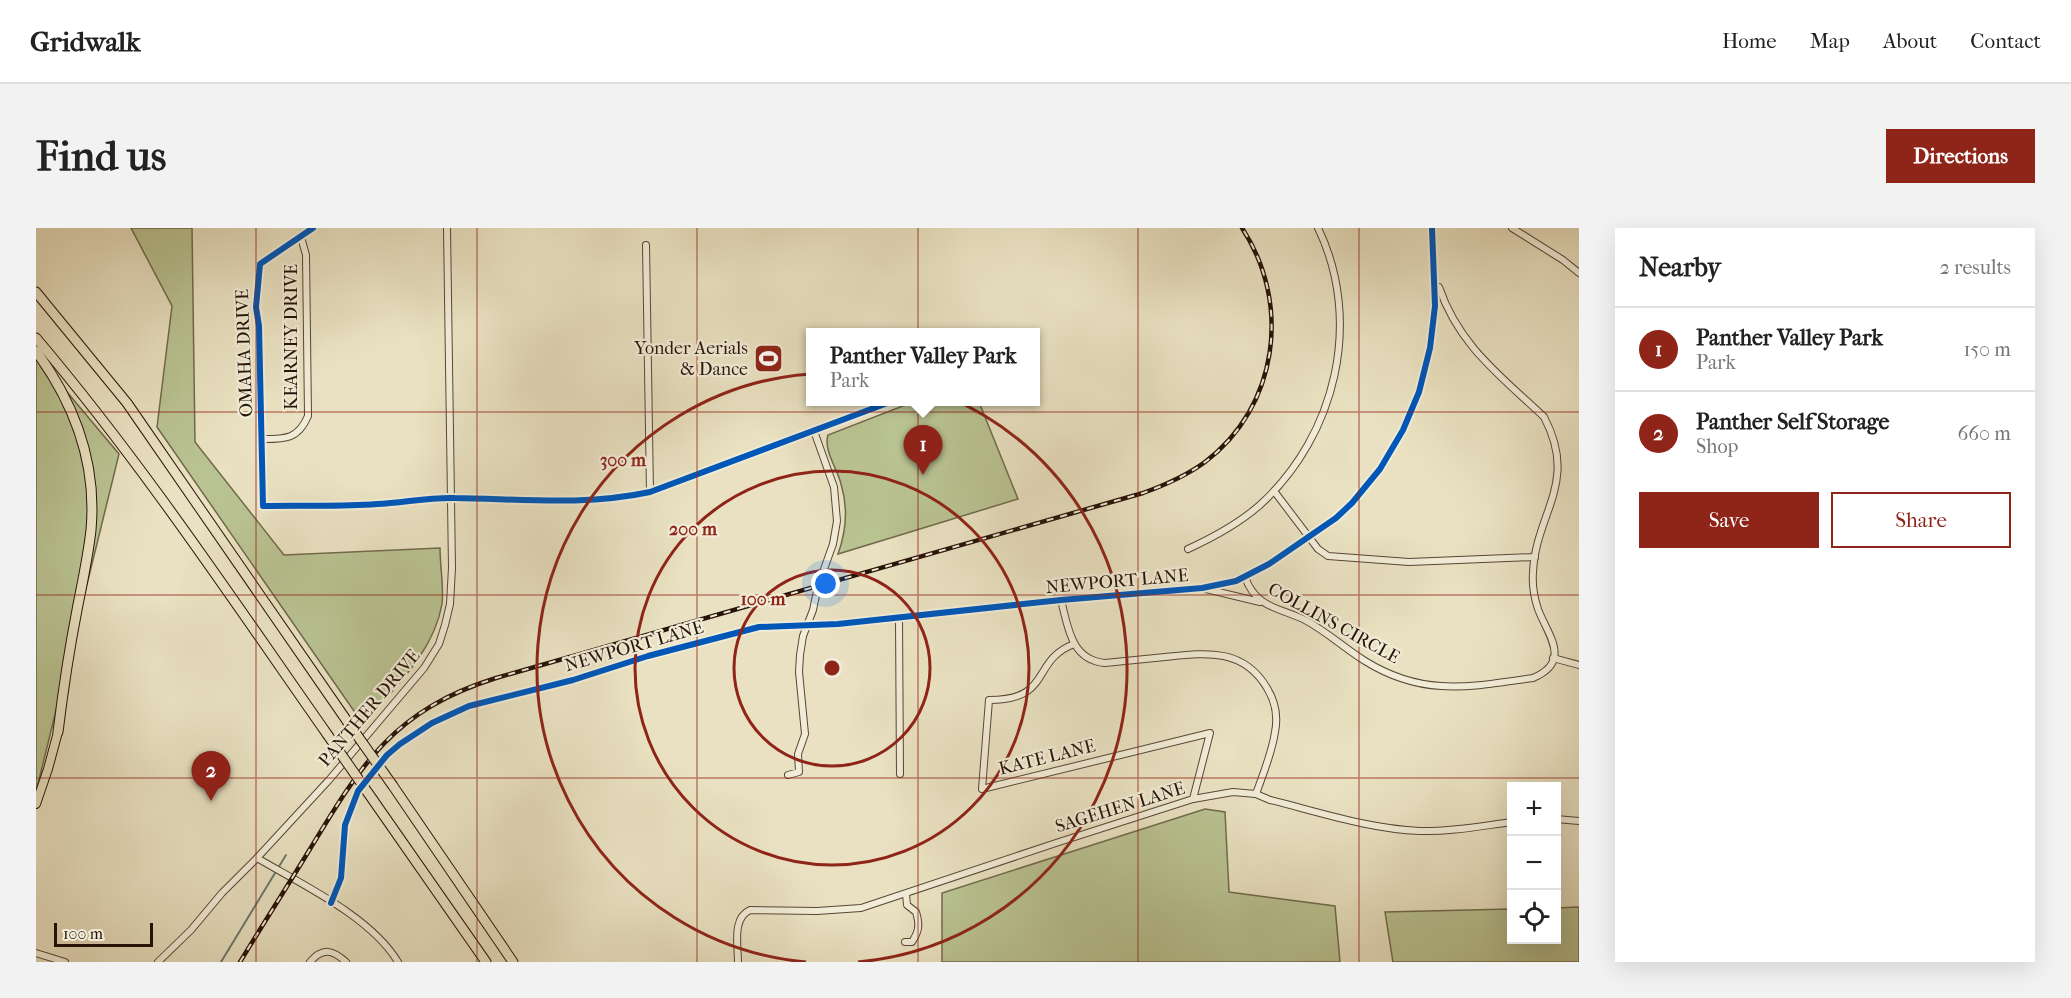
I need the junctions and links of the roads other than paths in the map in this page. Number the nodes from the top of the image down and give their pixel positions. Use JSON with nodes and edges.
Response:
{"nodes":[{"id":1,"x":313,"y":228,"type":"edge"},
{"id":2,"x":447,"y":228,"type":"edge"},
{"id":3,"x":1318,"y":228,"type":"edge"},
{"id":4,"x":1432,"y":228,"type":"edge"},
{"id":5,"x":1512,"y":228,"type":"edge"},
{"id":6,"x":301,"y":237,"type":"junction"},
{"id":7,"x":646,"y":245,"type":"dead end"},
{"id":8,"x":1579,"y":273,"type":"edge"},
{"id":9,"x":1435,"y":289,"type":"junction"},
{"id":10,"x":36,"y":292,"type":"edge"},
{"id":11,"x":36,"y":338,"type":"edge"},
{"id":12,"x":36,"y":351,"type":"edge"},
{"id":13,"x":880,"y":406,"type":"edge"},
{"id":14,"x":814,"y":431,"type":"junction"},
{"id":15,"x":261,"y":439,"type":"junction"},
{"id":16,"x":1274,"y":491,"type":"junction"},
{"id":17,"x":650,"y":492,"type":"junction"},
{"id":18,"x":452,"y":498,"type":"junction"},
{"id":19,"x":1310,"y":537,"type":"junction"},
{"id":20,"x":1188,"y":549,"type":"dead end"},
{"id":21,"x":1535,"y":558,"type":"junction"},
{"id":22,"x":1245,"y":577,"type":"junction"},
{"id":23,"x":1202,"y":588,"type":"junction"},
{"id":24,"x":1061,"y":600,"type":"junction"},
{"id":25,"x":1262,"y":602,"type":"junction"},
{"id":26,"x":899,"y":618,"type":"junction"},
{"id":27,"x":808,"y":625,"type":"junction"},
{"id":28,"x":1074,"y":644,"type":"junction"},
{"id":29,"x":1554,"y":657,"type":"junction"},
{"id":30,"x":1579,"y":665,"type":"edge"},
{"id":31,"x":58,"y":732,"type":"joint"},
{"id":32,"x":900,"y":774,"type":"dead end"},
{"id":33,"x":788,"y":775,"type":"dead end"},
{"id":34,"x":1256,"y":794,"type":"junction"},
{"id":35,"x":1193,"y":799,"type":"junction"},
{"id":36,"x":36,"y":804,"type":"edge"},
{"id":37,"x":1561,"y":819,"type":"edge"},
{"id":38,"x":1579,"y":820,"type":"edge"},
{"id":39,"x":1507,"y":823,"type":"edge"},
{"id":40,"x":257,"y":858,"type":"junction"},
{"id":41,"x":906,"y":894,"type":"junction"},
{"id":42,"x":331,"y":903,"type":"junction"},
{"id":43,"x":905,"y":942,"type":"dead end"},
{"id":44,"x":36,"y":953,"type":"edge"},
{"id":45,"x":64,"y":962,"type":"edge"},
{"id":46,"x":158,"y":962,"type":"edge"},
{"id":47,"x":310,"y":962,"type":"edge"},
{"id":48,"x":346,"y":962,"type":"edge"},
{"id":49,"x":398,"y":962,"type":"edge"},
{"id":50,"x":486,"y":962,"type":"edge"},
{"id":51,"x":513,"y":962,"type":"edge"},
{"id":52,"x":738,"y":962,"type":"edge"}],
"edges":[{"from":1,"to":6,"type":"street","name":"OMAHA DRIVE"},
{"from":2,"to":18,"type":"street","name":"PANTHER DRIVE"},
{"from":3,"to":16,"type":"street"},
{"from":4,"to":9,"type":"street","name":"NEWPORT LANE"},
{"from":5,"to":8,"type":"street"},
{"from":6,"to":15,"type":"street","name":"OMAHA DRIVE"},
{"from":6,"to":15,"type":"street","name":"KEARNEY DRIVE"},
{"from":7,"to":17,"type":"street"},
{"from":9,"to":19,"type":"street","name":"NEWPORT LANE"},
{"from":9,"to":21,"type":"street"},
{"from":10,"to":51,"type":"highway","bridge":true},
{"from":11,"to":50,"type":"highway","bridge":true},
{"from":12,"to":31,"type":"highway"},
{"from":13,"to":14,"type":"street"},
{"from":14,"to":17,"type":"street"},
{"from":14,"to":27,"type":"street"},
{"from":15,"to":18,"type":"street","name":"OMAHA DRIVE"},
{"from":16,"to":19,"type":"street"},
{"from":16,"to":20,"type":"street"},
{"from":17,"to":18,"type":"street"},
{"from":18,"to":40,"type":"street","name":"PANTHER DRIVE"},
{"from":19,"to":21,"type":"street"},
{"from":19,"to":22,"type":"street","name":"NEWPORT LANE"},
{"from":21,"to":29,"type":"street"},
{"from":22,"to":23,"type":"street","name":"NEWPORT LANE"},
{"from":22,"to":25,"type":"street","name":"COLLINS CIRCLE"},
{"from":23,"to":24,"type":"street","name":"NEWPORT LANE"},
{"from":23,"to":25,"type":"street"},
{"from":24,"to":26,"type":"street","name":"NEWPORT LANE"},
{"from":24,"to":28,"type":"street"},
{"from":25,"to":29,"type":"street","name":"COLLINS CIRCLE"},
{"from":26,"to":27,"type":"street","name":"NEWPORT LANE"},
{"from":26,"to":32,"type":"street"},
{"from":27,"to":33,"type":"street"},
{"from":27,"to":42,"type":"street","name":"NEWPORT LANE"},
{"from":28,"to":34,"type":"street"},
{"from":28,"to":35,"type":"street","name":"KATE LANE"},
{"from":29,"to":30,"type":"street"},
{"from":31,"to":36,"type":"main road"},
{"from":34,"to":35,"type":"street","name":"SAGEHEN LANE"},
{"from":34,"to":39,"type":"street","name":"SAGEHEN LANE"},
{"from":35,"to":41,"type":"street","name":"SAGEHEN LANE"},
{"from":37,"to":38,"type":"street"},
{"from":40,"to":42,"type":"street"},
{"from":40,"to":46,"type":"street","name":"PANTHER DRIVE"},
{"from":41,"to":43,"type":"street"},
{"from":41,"to":52,"type":"street","name":"SAGEHEN LANE"},
{"from":42,"to":49,"type":"street"},
{"from":44,"to":45,"type":"street"},
{"from":47,"to":48,"type":"street"}]}
